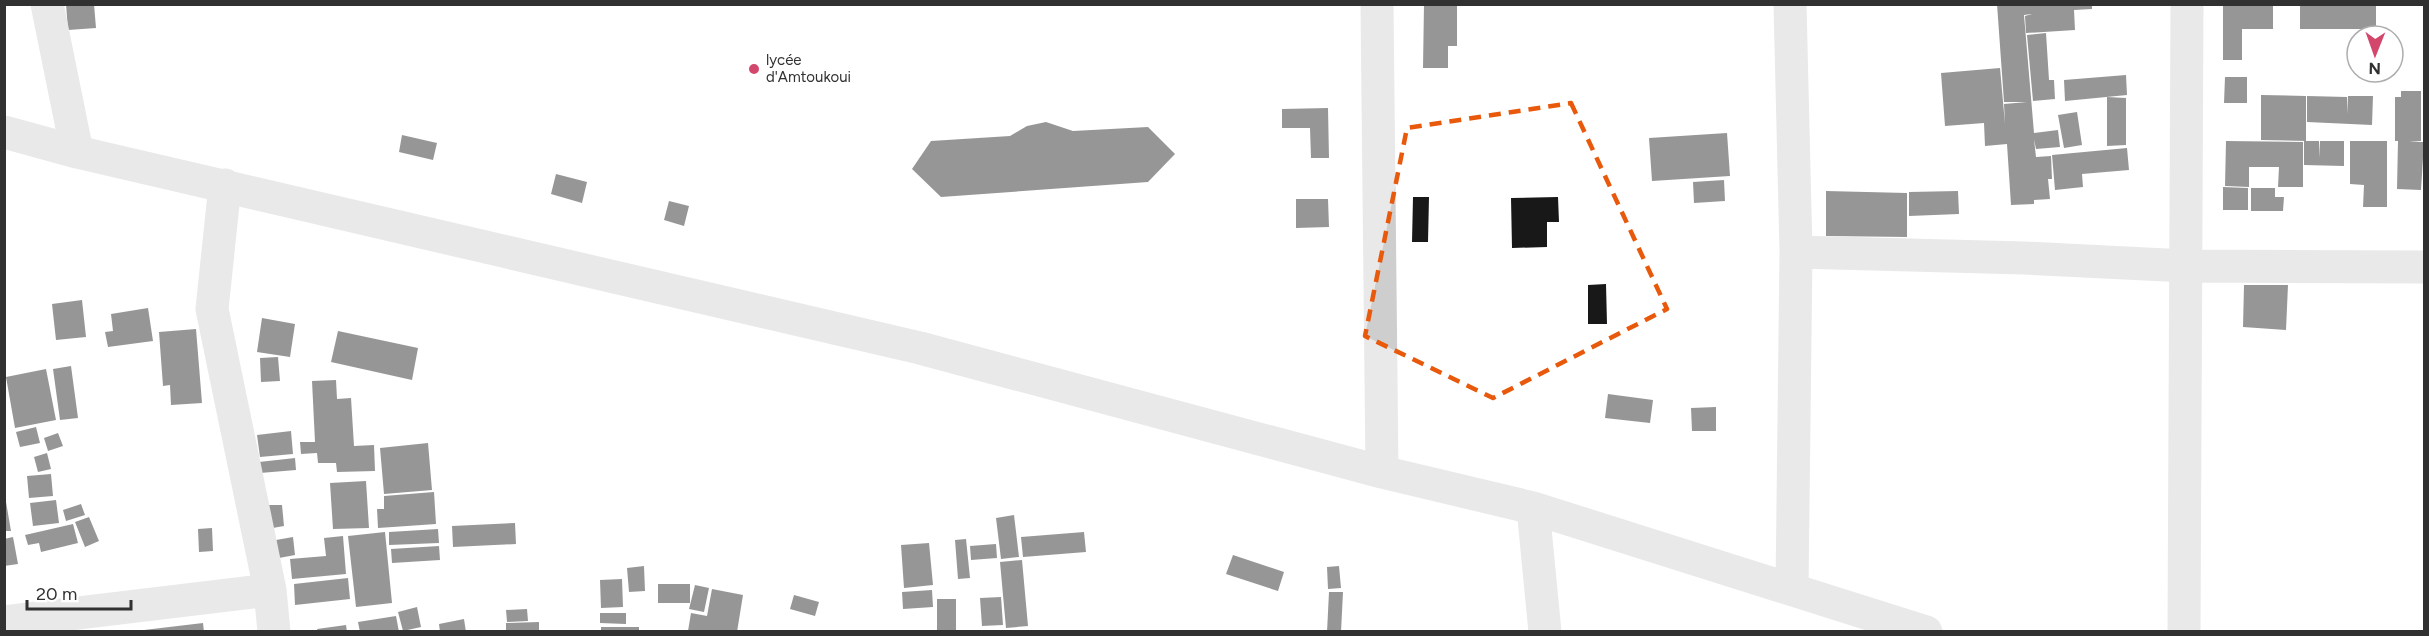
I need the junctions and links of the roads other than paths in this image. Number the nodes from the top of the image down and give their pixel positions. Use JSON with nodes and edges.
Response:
{"nodes":[{"id":1,"x":47,"y":4,"type":"edge"},
{"id":2,"x":1377,"y":4,"type":"edge"},
{"id":3,"x":1790,"y":4,"type":"edge"},
{"id":4,"x":2187,"y":4,"type":"edge"},
{"id":5,"x":4,"y":132,"type":"edge"},
{"id":6,"x":77,"y":152,"type":"junction"},
{"id":7,"x":225,"y":185,"type":"junction"},
{"id":8,"x":1796,"y":252,"type":"junction"},
{"id":9,"x":2186,"y":266,"type":"junction"},
{"id":10,"x":2424,"y":267,"type":"edge"},
{"id":11,"x":1382,"y":472,"type":"junction"},
{"id":12,"x":1533,"y":508,"type":"junction"},
{"id":13,"x":1792,"y":589,"type":"junction"},
{"id":14,"x":270,"y":590,"type":"junction"},
{"id":15,"x":4,"y":622,"type":"edge"},
{"id":16,"x":274,"y":632,"type":"edge"},
{"id":17,"x":1545,"y":632,"type":"edge"},
{"id":18,"x":1926,"y":632,"type":"edge"},
{"id":19,"x":2184,"y":632,"type":"edge"}],
"edges":[{"from":1,"to":6,"type":"street"},
{"from":2,"to":11,"type":"street"},
{"from":3,"to":8,"type":"street"},
{"from":4,"to":9,"type":"street"},
{"from":5,"to":6,"type":"street"},
{"from":6,"to":7,"type":"street"},
{"from":7,"to":11,"type":"street"},
{"from":7,"to":14,"type":"street"},
{"from":8,"to":9,"type":"street"},
{"from":8,"to":13,"type":"street"},
{"from":9,"to":10,"type":"street"},
{"from":9,"to":19,"type":"street"},
{"from":11,"to":12,"type":"street"},
{"from":12,"to":13,"type":"street"},
{"from":12,"to":17,"type":"street"},
{"from":13,"to":18,"type":"street"},
{"from":14,"to":15,"type":"street"},
{"from":14,"to":16,"type":"street"}]}
